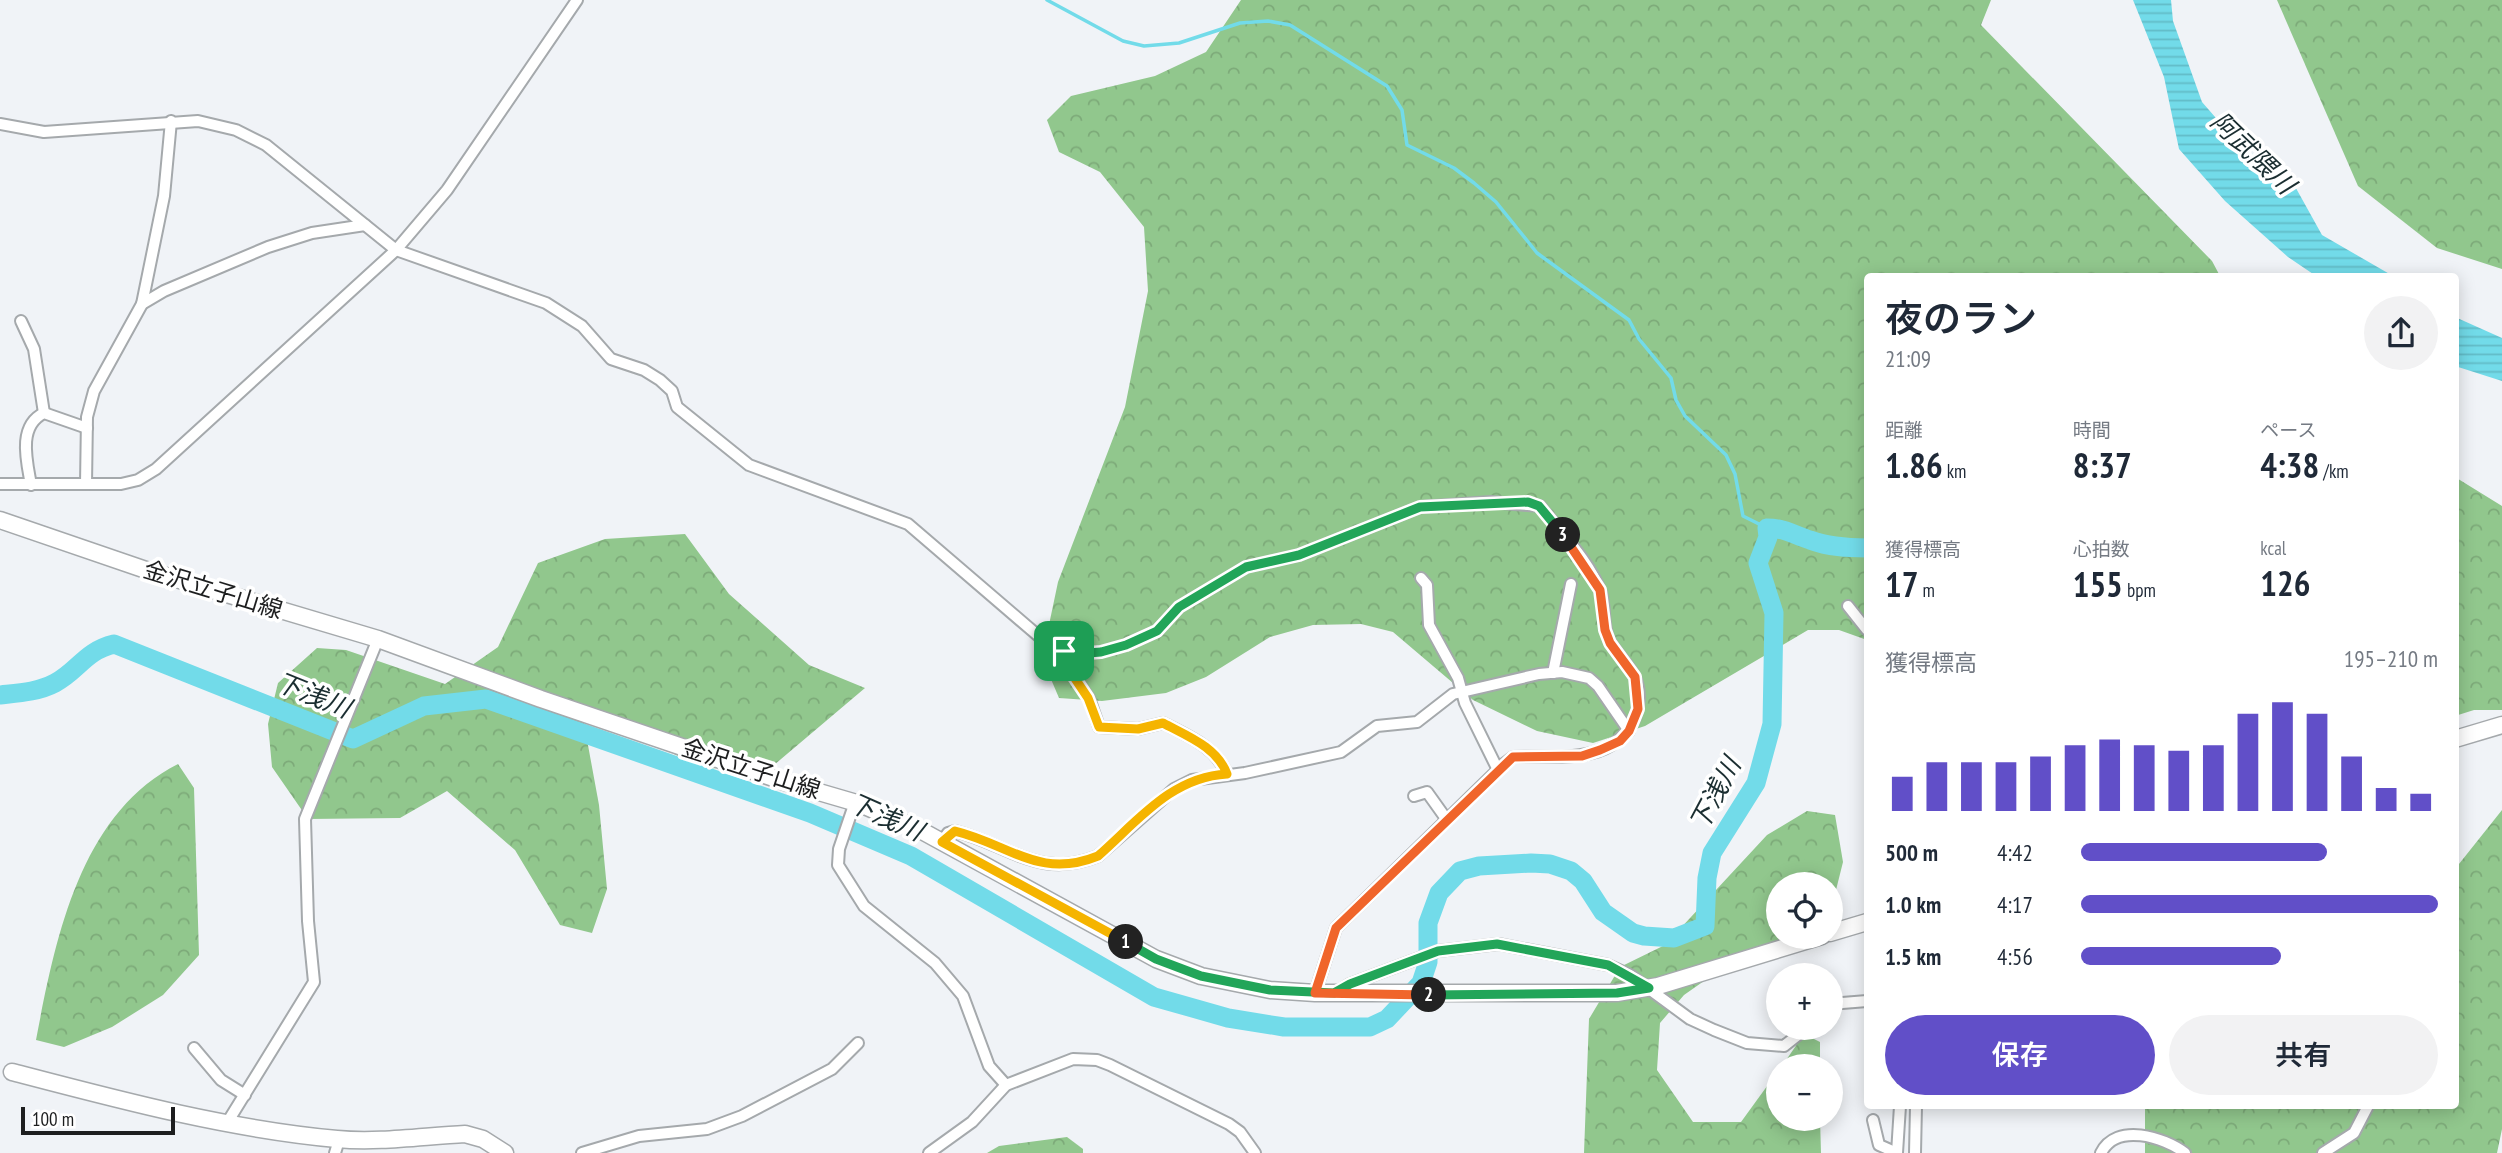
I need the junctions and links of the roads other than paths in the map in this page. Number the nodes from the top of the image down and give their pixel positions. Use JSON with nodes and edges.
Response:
{"nodes":[{"id":1,"x":577,"y":0,"type":"edge"},
{"id":2,"x":171,"y":121,"type":"junction"},
{"id":3,"x":0,"y":124,"type":"edge"},
{"id":4,"x":365,"y":225,"type":"junction"},
{"id":5,"x":396,"y":250,"type":"junction"},
{"id":6,"x":142,"y":304,"type":"junction"},
{"id":7,"x":21,"y":321,"type":"dead end"},
{"id":8,"x":44,"y":413,"type":"junction"},
{"id":9,"x":87,"y":428,"type":"junction"},
{"id":10,"x":0,"y":484,"type":"edge"},
{"id":11,"x":86,"y":484,"type":"junction"},
{"id":12,"x":31,"y":485,"type":"junction"},
{"id":13,"x":0,"y":520,"type":"edge"},
{"id":14,"x":1422,"y":578,"type":"dead end"},
{"id":15,"x":1571,"y":584,"type":"dead end"},
{"id":16,"x":1848,"y":606,"type":"dead end"},
{"id":17,"x":1864,"y":626,"type":"edge"},
{"id":18,"x":378,"y":639,"type":"junction"},
{"id":19,"x":1064,"y":651,"type":"junction"},
{"id":20,"x":1553,"y":673,"type":"junction"},
{"id":21,"x":1462,"y":693,"type":"junction"},
{"id":22,"x":2502,"y":725,"type":"edge"},
{"id":23,"x":1629,"y":731,"type":"junction"},
{"id":24,"x":2459,"y":738,"type":"edge"},
{"id":25,"x":1497,"y":770,"type":"junction"},
{"id":26,"x":1227,"y":774,"type":"junction"},
{"id":27,"x":1413,"y":796,"type":"dead end"},
{"id":28,"x":855,"y":803,"type":"junction"},
{"id":29,"x":1447,"y":820,"type":"junction"},
{"id":30,"x":942,"y":842,"type":"junction"},
{"id":31,"x":1864,"y":923,"type":"edge"},
{"id":32,"x":1843,"y":929,"type":"edge"},
{"id":33,"x":1779,"y":949,"type":"edge"},
{"id":34,"x":1649,"y":988,"type":"junction"},
{"id":35,"x":1315,"y":993,"type":"junction"},
{"id":36,"x":1334,"y":993,"type":"junction"},
{"id":37,"x":1864,"y":1001,"type":"edge"},
{"id":38,"x":1843,"y":1003,"type":"edge"},
{"id":39,"x":1795,"y":1040,"type":"edge"},
{"id":40,"x":858,"y":1043,"type":"dead end"},
{"id":41,"x":194,"y":1048,"type":"dead end"},
{"id":42,"x":6,"y":1071,"type":"edge"},
{"id":43,"x":1006,"y":1084,"type":"junction"},
{"id":44,"x":245,"y":1095,"type":"junction"},
{"id":45,"x":1900,"y":1109,"type":"edge"},
{"id":46,"x":1916,"y":1109,"type":"edge"},
{"id":47,"x":2366,"y":1109,"type":"edge"},
{"id":48,"x":1873,"y":1120,"type":"dead end"},
{"id":49,"x":227,"y":1123,"type":"junction"},
{"id":50,"x":337,"y":1146,"type":"edge"},
{"id":51,"x":505,"y":1153,"type":"edge"},
{"id":52,"x":582,"y":1153,"type":"edge"},
{"id":53,"x":929,"y":1153,"type":"edge"},
{"id":54,"x":1255,"y":1153,"type":"edge"},
{"id":55,"x":1897,"y":1153,"type":"edge"},
{"id":56,"x":1915,"y":1153,"type":"edge"},
{"id":57,"x":2101,"y":1153,"type":"edge"},
{"id":58,"x":2185,"y":1153,"type":"edge"},
{"id":59,"x":2323,"y":1153,"type":"edge"}],
"edges":[{"from":1,"to":5,"type":"street"},
{"from":2,"to":3,"type":"street"},
{"from":2,"to":4,"type":"street"},
{"from":2,"to":6,"type":"street"},
{"from":4,"to":5,"type":"street"},
{"from":4,"to":6,"type":"street"},
{"from":5,"to":11,"type":"street"},
{"from":5,"to":19,"type":"street"},
{"from":6,"to":9,"type":"street"},
{"from":7,"to":8,"type":"street"},
{"from":8,"to":9,"type":"street"},
{"from":8,"to":12,"type":"street"},
{"from":9,"to":11,"type":"street"},
{"from":10,"to":12,"type":"street"},
{"from":11,"to":12,"type":"street"},
{"from":13,"to":18,"type":"street","name":"金沢立子山線"},
{"from":14,"to":21,"type":"street"},
{"from":15,"to":20,"type":"street"},
{"from":16,"to":17,"type":"street"},
{"from":18,"to":28,"type":"street","name":"金沢立子山線"},
{"from":18,"to":44,"type":"street"},
{"from":19,"to":23,"type":"street"},
{"from":19,"to":26,"type":"street"},
{"from":20,"to":21,"type":"street"},
{"from":20,"to":23,"type":"street"},
{"from":21,"to":25,"type":"street"},
{"from":21,"to":26,"type":"street"},
{"from":22,"to":24,"type":"street"},
{"from":23,"to":25,"type":"street"},
{"from":25,"to":29,"type":"street"},
{"from":26,"to":30,"type":"street"},
{"from":27,"to":29,"type":"street"},
{"from":28,"to":30,"type":"street","name":"金沢立子山線"},
{"from":28,"to":43,"type":"street"},
{"from":29,"to":35,"type":"street"},
{"from":30,"to":35,"type":"street","name":"金沢立子山線"},
{"from":31,"to":32,"type":"street"},
{"from":33,"to":34,"type":"street","name":"金沢立子山線"},
{"from":34,"to":36,"type":"street","name":"金沢立子山線"},
{"from":34,"to":36,"type":"street"},
{"from":34,"to":39,"type":"street"},
{"from":35,"to":36,"type":"street","name":"金沢立子山線"},
{"from":37,"to":38,"type":"street"},
{"from":40,"to":52,"type":"street"},
{"from":41,"to":44,"type":"street"},
{"from":42,"to":49,"type":"street"},
{"from":43,"to":53,"type":"street"},
{"from":43,"to":54,"type":"street"},
{"from":44,"to":49,"type":"street"},
{"from":45,"to":55,"type":"street"},
{"from":46,"to":56,"type":"street"},
{"from":47,"to":59,"type":"street"},
{"from":48,"to":55,"type":"street"},
{"from":49,"to":50,"type":"street"},
{"from":50,"to":51,"type":"street"},
{"from":57,"to":58,"type":"street"}]}
